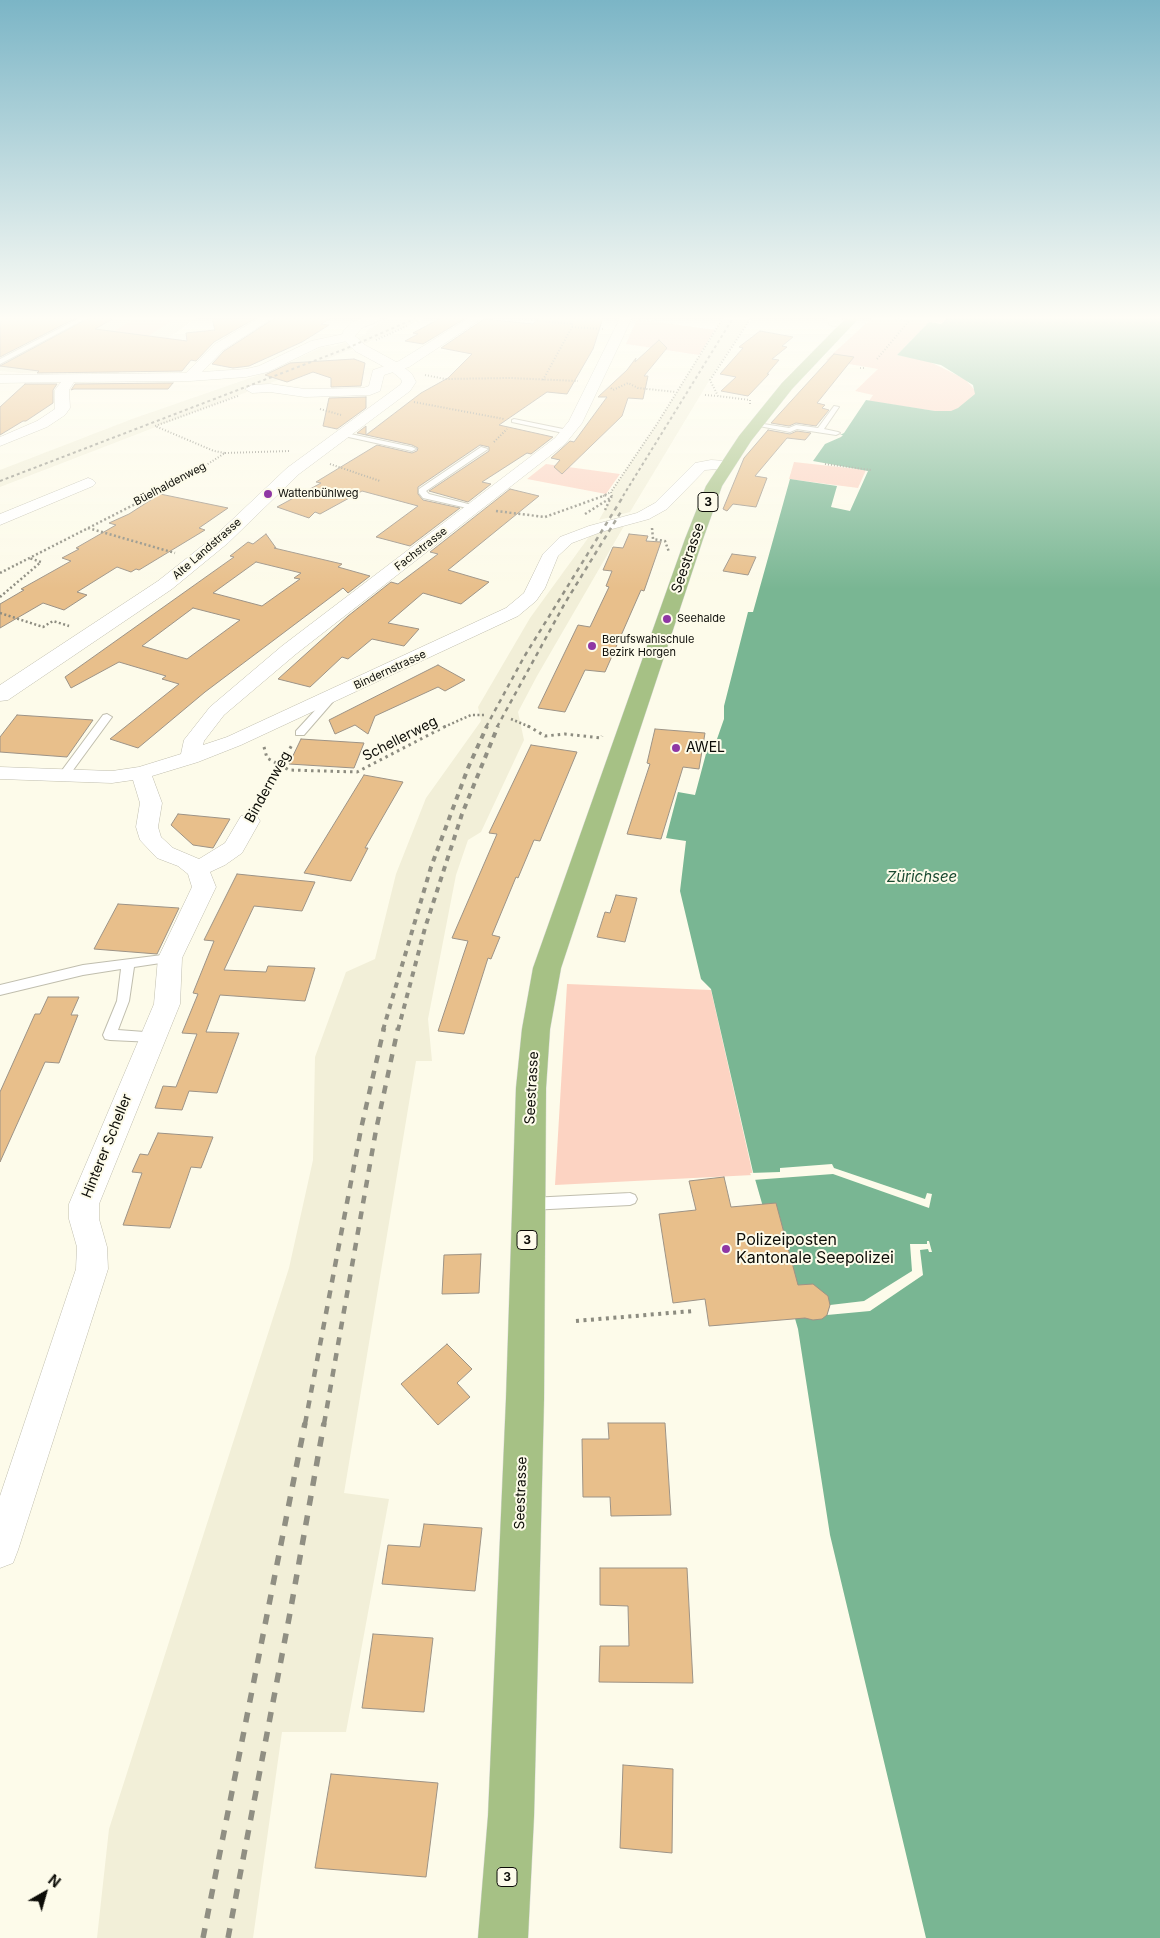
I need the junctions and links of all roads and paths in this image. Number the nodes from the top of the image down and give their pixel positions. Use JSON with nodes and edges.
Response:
{"nodes":[{"id":1,"x":63,"y":408,"type":"edge"},
{"id":2,"x":201,"y":408,"type":"edge"},
{"id":3,"x":378,"y":408,"type":"edge"},
{"id":4,"x":449,"y":408,"type":"edge"},
{"id":5,"x":583,"y":408,"type":"edge"},
{"id":6,"x":665,"y":408,"type":"edge"},
{"id":7,"x":770,"y":408,"type":"edge"},
{"id":8,"x":835,"y":408,"type":"edge"},
{"id":9,"x":514,"y":421,"type":"junction"},
{"id":10,"x":757,"y":425,"type":"junction"},
{"id":11,"x":820,"y":430,"type":"junction"},
{"id":12,"x":568,"y":432,"type":"junction"},
{"id":13,"x":836,"y":433,"type":"dead end"},
{"id":14,"x":344,"y":434,"type":"junction"},
{"id":15,"x":0,"y":442,"type":"edge"},
{"id":16,"x":412,"y":449,"type":"dead end"},
{"id":17,"x":484,"y":449,"type":"joint"},
{"id":18,"x":225,"y":452,"type":"junction"},
{"id":19,"x":295,"y":452,"type":"dead end"},
{"id":20,"x":326,"y":462,"type":"dead end"},
{"id":21,"x":824,"y":464,"type":"dead end"},
{"id":22,"x":726,"y":465,"type":"junction"},
{"id":23,"x":871,"y":470,"type":"dead end"},
{"id":24,"x":380,"y":481,"type":"dead end"},
{"id":25,"x":88,"y":483,"type":"dead end"},
{"id":26,"x":611,"y":492,"type":"junction"},
{"id":27,"x":612,"y":497,"type":"dead end"},
{"id":28,"x":482,"y":509,"type":"junction"},
{"id":29,"x":652,"y":519,"type":"dead end"},
{"id":30,"x":0,"y":520,"type":"edge"},
{"id":31,"x":87,"y":527,"type":"junction"},
{"id":32,"x":180,"y":554,"type":"dead end"},
{"id":33,"x":675,"y":555,"type":"dead end"},
{"id":34,"x":29,"y":558,"type":"junction"},
{"id":35,"x":0,"y":573,"type":"edge"},
{"id":36,"x":0,"y":597,"type":"edge"},
{"id":37,"x":0,"y":612,"type":"edge"},
{"id":38,"x":60,"y":624,"type":"dead end"},
{"id":39,"x":0,"y":694,"type":"edge"},
{"id":40,"x":334,"y":695,"type":"junction"},
{"id":41,"x":484,"y":715,"type":"dead end"},
{"id":42,"x":107,"y":717,"type":"dead end"},
{"id":43,"x":510,"y":719,"type":"dead end"},
{"id":44,"x":251,"y":733,"type":"junction"},
{"id":45,"x":300,"y":733,"type":"joint"},
{"id":46,"x":601,"y":738,"type":"dead end"},
{"id":47,"x":191,"y":758,"type":"junction"},
{"id":48,"x":279,"y":766,"type":"junction"},
{"id":49,"x":0,"y":773,"type":"edge"},
{"id":50,"x":140,"y":773,"type":"junction"},
{"id":51,"x":64,"y":775,"type":"junction"},
{"id":52,"x":249,"y":821,"type":"joint"},
{"id":53,"x":197,"y":869,"type":"junction"},
{"id":54,"x":170,"y":958,"type":"junction"},
{"id":55,"x":128,"y":964,"type":"junction"},
{"id":56,"x":0,"y":990,"type":"edge"},
{"id":57,"x":153,"y":1037,"type":"junction"},
{"id":58,"x":630,"y":1199,"type":"dead end"},
{"id":59,"x":527,"y":1204,"type":"junction"},
{"id":60,"x":693,"y":1311,"type":"dead end"},
{"id":61,"x":576,"y":1321,"type":"dead end"},
{"id":62,"x":0,"y":1550,"type":"edge"},
{"id":63,"x":503,"y":1938,"type":"edge"}],
"edges":[{"from":1,"to":15,"type":"street"},
{"from":2,"to":18,"type":"path","name":"Büelhaldenweg"},
{"from":3,"to":14,"type":"main road","name":"Alte Landstrasse"},
{"from":4,"to":9,"type":"path"},
{"from":5,"to":12,"type":"street","name":"Fachstrasse"},
{"from":6,"to":26,"type":"path"},
{"from":7,"to":10,"type":"main road","name":"Seestrasse","number":"3"},
{"from":8,"to":11,"type":"lane"},
{"from":9,"to":12,"type":"lane"},
{"from":9,"to":17,"type":"path"},
{"from":10,"to":11,"type":"lane"},
{"from":10,"to":22,"type":"main road","name":"Seestrasse","number":"3"},
{"from":11,"to":13,"type":"lane"},
{"from":12,"to":28,"type":"street","name":"Fachstrasse"},
{"from":14,"to":16,"type":"lane"},
{"from":14,"to":39,"type":"main road","name":"Alte Landstrasse"},
{"from":17,"to":28,"type":"lane"},
{"from":18,"to":19,"type":"path"},
{"from":18,"to":31,"type":"path","name":"Büelhaldenweg"},
{"from":20,"to":24,"type":"path"},
{"from":21,"to":23,"type":"path"},
{"from":22,"to":40,"type":"street","name":"Bindernstrasse"},
{"from":22,"to":59,"type":"main road","name":"Seestrasse","number":"3"},
{"from":25,"to":30,"type":"street"},
{"from":26,"to":27,"type":"path"},
{"from":26,"to":28,"type":"path"},
{"from":28,"to":47,"type":"street","name":"Fachstrasse"},
{"from":29,"to":33,"type":"path"},
{"from":31,"to":32,"type":"path"},
{"from":31,"to":34,"type":"path","name":"Büelhaldenweg"},
{"from":34,"to":35,"type":"path","name":"Büelhaldenweg"},
{"from":34,"to":36,"type":"path"},
{"from":37,"to":38,"type":"path"},
{"from":40,"to":44,"type":"street","name":"Bindernstrasse"},
{"from":40,"to":45,"type":"lane"},
{"from":41,"to":48,"type":"path","name":"Schellerweg"},
{"from":42,"to":51,"type":"lane"},
{"from":43,"to":46,"type":"path"},
{"from":44,"to":47,"type":"street","name":"Bindernstrasse"},
{"from":44,"to":48,"type":"path"},
{"from":45,"to":48,"type":"path","name":"Bindernweg"},
{"from":47,"to":50,"type":"street","name":"Bindernstrasse"},
{"from":48,"to":52,"type":"path","name":"Bindernweg"},
{"from":49,"to":51,"type":"street","name":"Bindernstrasse"},
{"from":50,"to":51,"type":"street","name":"Bindernstrasse"},
{"from":50,"to":53,"type":"street"},
{"from":52,"to":53,"type":"street","name":"Bindernweg"},
{"from":53,"to":54,"type":"street","name":"Hinterer Scheller"},
{"from":54,"to":55,"type":"lane"},
{"from":54,"to":57,"type":"street","name":"Hinterer Scheller"},
{"from":55,"to":56,"type":"lane"},
{"from":55,"to":57,"type":"lane"},
{"from":57,"to":62,"type":"street","name":"Hinterer Scheller"},
{"from":58,"to":59,"type":"lane"},
{"from":59,"to":63,"type":"main road","name":"Seestrasse","number":"3"},
{"from":60,"to":61,"type":"path"}]}
